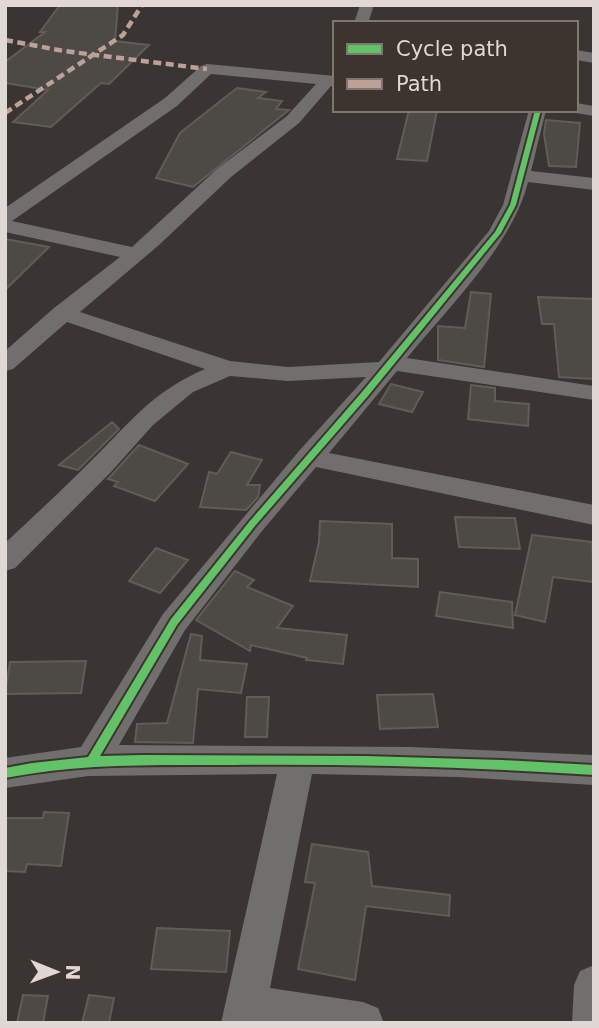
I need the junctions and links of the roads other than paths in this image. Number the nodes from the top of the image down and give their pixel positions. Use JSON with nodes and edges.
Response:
{"nodes":[{"id":1,"x":331,"y":81,"type":"edge"},
{"id":2,"x":538,"y":112,"type":"edge"},
{"id":3,"x":522,"y":176,"type":"junction"},
{"id":4,"x":594,"y":184,"type":"edge"},
{"id":5,"x":5,"y":217,"type":"edge"},
{"id":6,"x":5,"y":226,"type":"edge"},
{"id":7,"x":136,"y":254,"type":"junction"},
{"id":8,"x":62,"y":313,"type":"junction"},
{"id":9,"x":5,"y":364,"type":"edge"},
{"id":10,"x":388,"y":366,"type":"junction"},
{"id":11,"x":227,"y":368,"type":"junction"},
{"id":12,"x":594,"y":393,"type":"edge"},
{"id":13,"x":308,"y":457,"type":"junction"},
{"id":14,"x":594,"y":515,"type":"edge"},
{"id":15,"x":5,"y":561,"type":"edge"},
{"id":16,"x":298,"y":759,"type":"junction"},
{"id":17,"x":92,"y":760,"type":"junction"},
{"id":18,"x":594,"y":770,"type":"edge"},
{"id":19,"x":5,"y":773,"type":"edge"},
{"id":20,"x":594,"y":985,"type":"edge"},
{"id":21,"x":244,"y":1014,"type":"edge"},
{"id":22,"x":363,"y":1023,"type":"edge"},
{"id":23,"x":593,"y":1023,"type":"edge"}],
"edges":[{"from":1,"to":5,"type":"street"},
{"from":1,"to":7,"type":"street"},
{"from":2,"to":3,"type":"street"},
{"from":3,"to":4,"type":"street"},
{"from":3,"to":10,"type":"street"},
{"from":6,"to":7,"type":"street"},
{"from":7,"to":8,"type":"street"},
{"from":8,"to":9,"type":"street"},
{"from":8,"to":11,"type":"street"},
{"from":10,"to":11,"type":"street"},
{"from":10,"to":12,"type":"street"},
{"from":10,"to":13,"type":"street"},
{"from":11,"to":15,"type":"street"},
{"from":13,"to":14,"type":"street"},
{"from":13,"to":17,"type":"street"},
{"from":16,"to":17,"type":"street"},
{"from":16,"to":18,"type":"street"},
{"from":16,"to":21,"type":"street"},
{"from":17,"to":19,"type":"street"},
{"from":20,"to":23,"type":"street"},
{"from":21,"to":22,"type":"street"}]}
